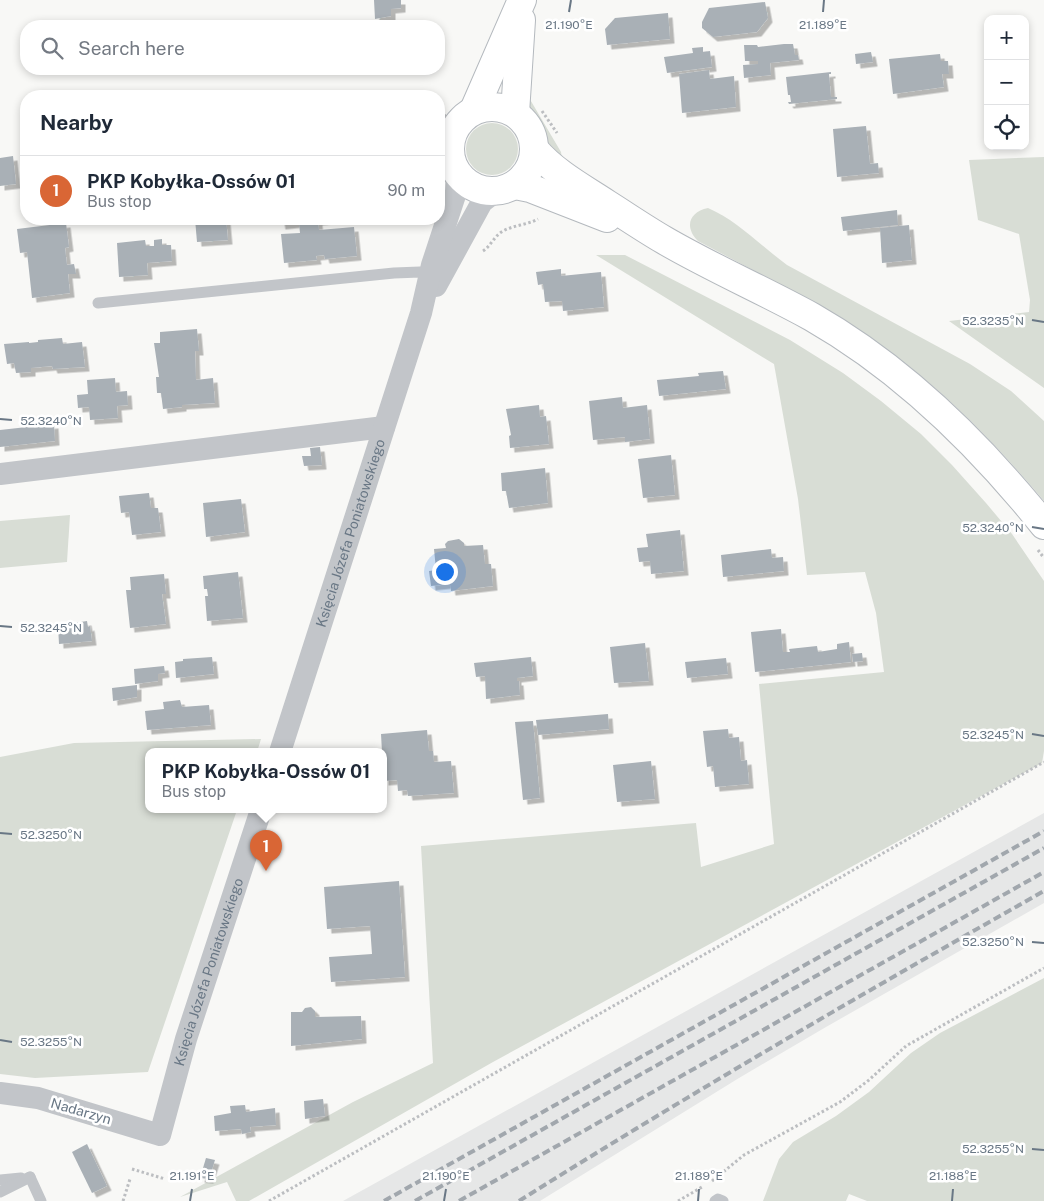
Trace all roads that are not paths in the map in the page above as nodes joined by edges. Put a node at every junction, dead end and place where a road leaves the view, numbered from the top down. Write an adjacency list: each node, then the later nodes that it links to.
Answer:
1 (522, 0): 2 (street); 3 (street)
2 (527, 109): 3 (street); 4 (street)
3 (474, 110): 5 (street)
4 (535, 150): 6 (street); 7 (street)
5 (457, 174): 6 (street); 8 (street, Księcia Józefa Poniatowskiego)
6 (505, 188): 7 (street); 8 (street, Księcia Józefa Poniatowskiego)
7 (664, 240): 12 (street)
8 (435, 278): 9 (lane); 10 (street, Księcia Józefa Poniatowskiego)
9 (98, 303)
10 (384, 427): 11 (street); 13 (street, Księcia Józefa Poniatowskiego)
11 (0, 474)
12 (1039, 535)
13 (281, 748)
14 (260, 813): 16 (street, Księcia Józefa Poniatowskiego)
15 (0, 1093): 16 (street, Nadarzyn)
16 (160, 1135)
17 (30, 1177): 18 (lane); 19 (lane); 20 (lane)
18 (0, 1180)
19 (0, 1192)
20 (42, 1201)
21 (714, 1201): 22 (lane)
22 (723, 1201)

